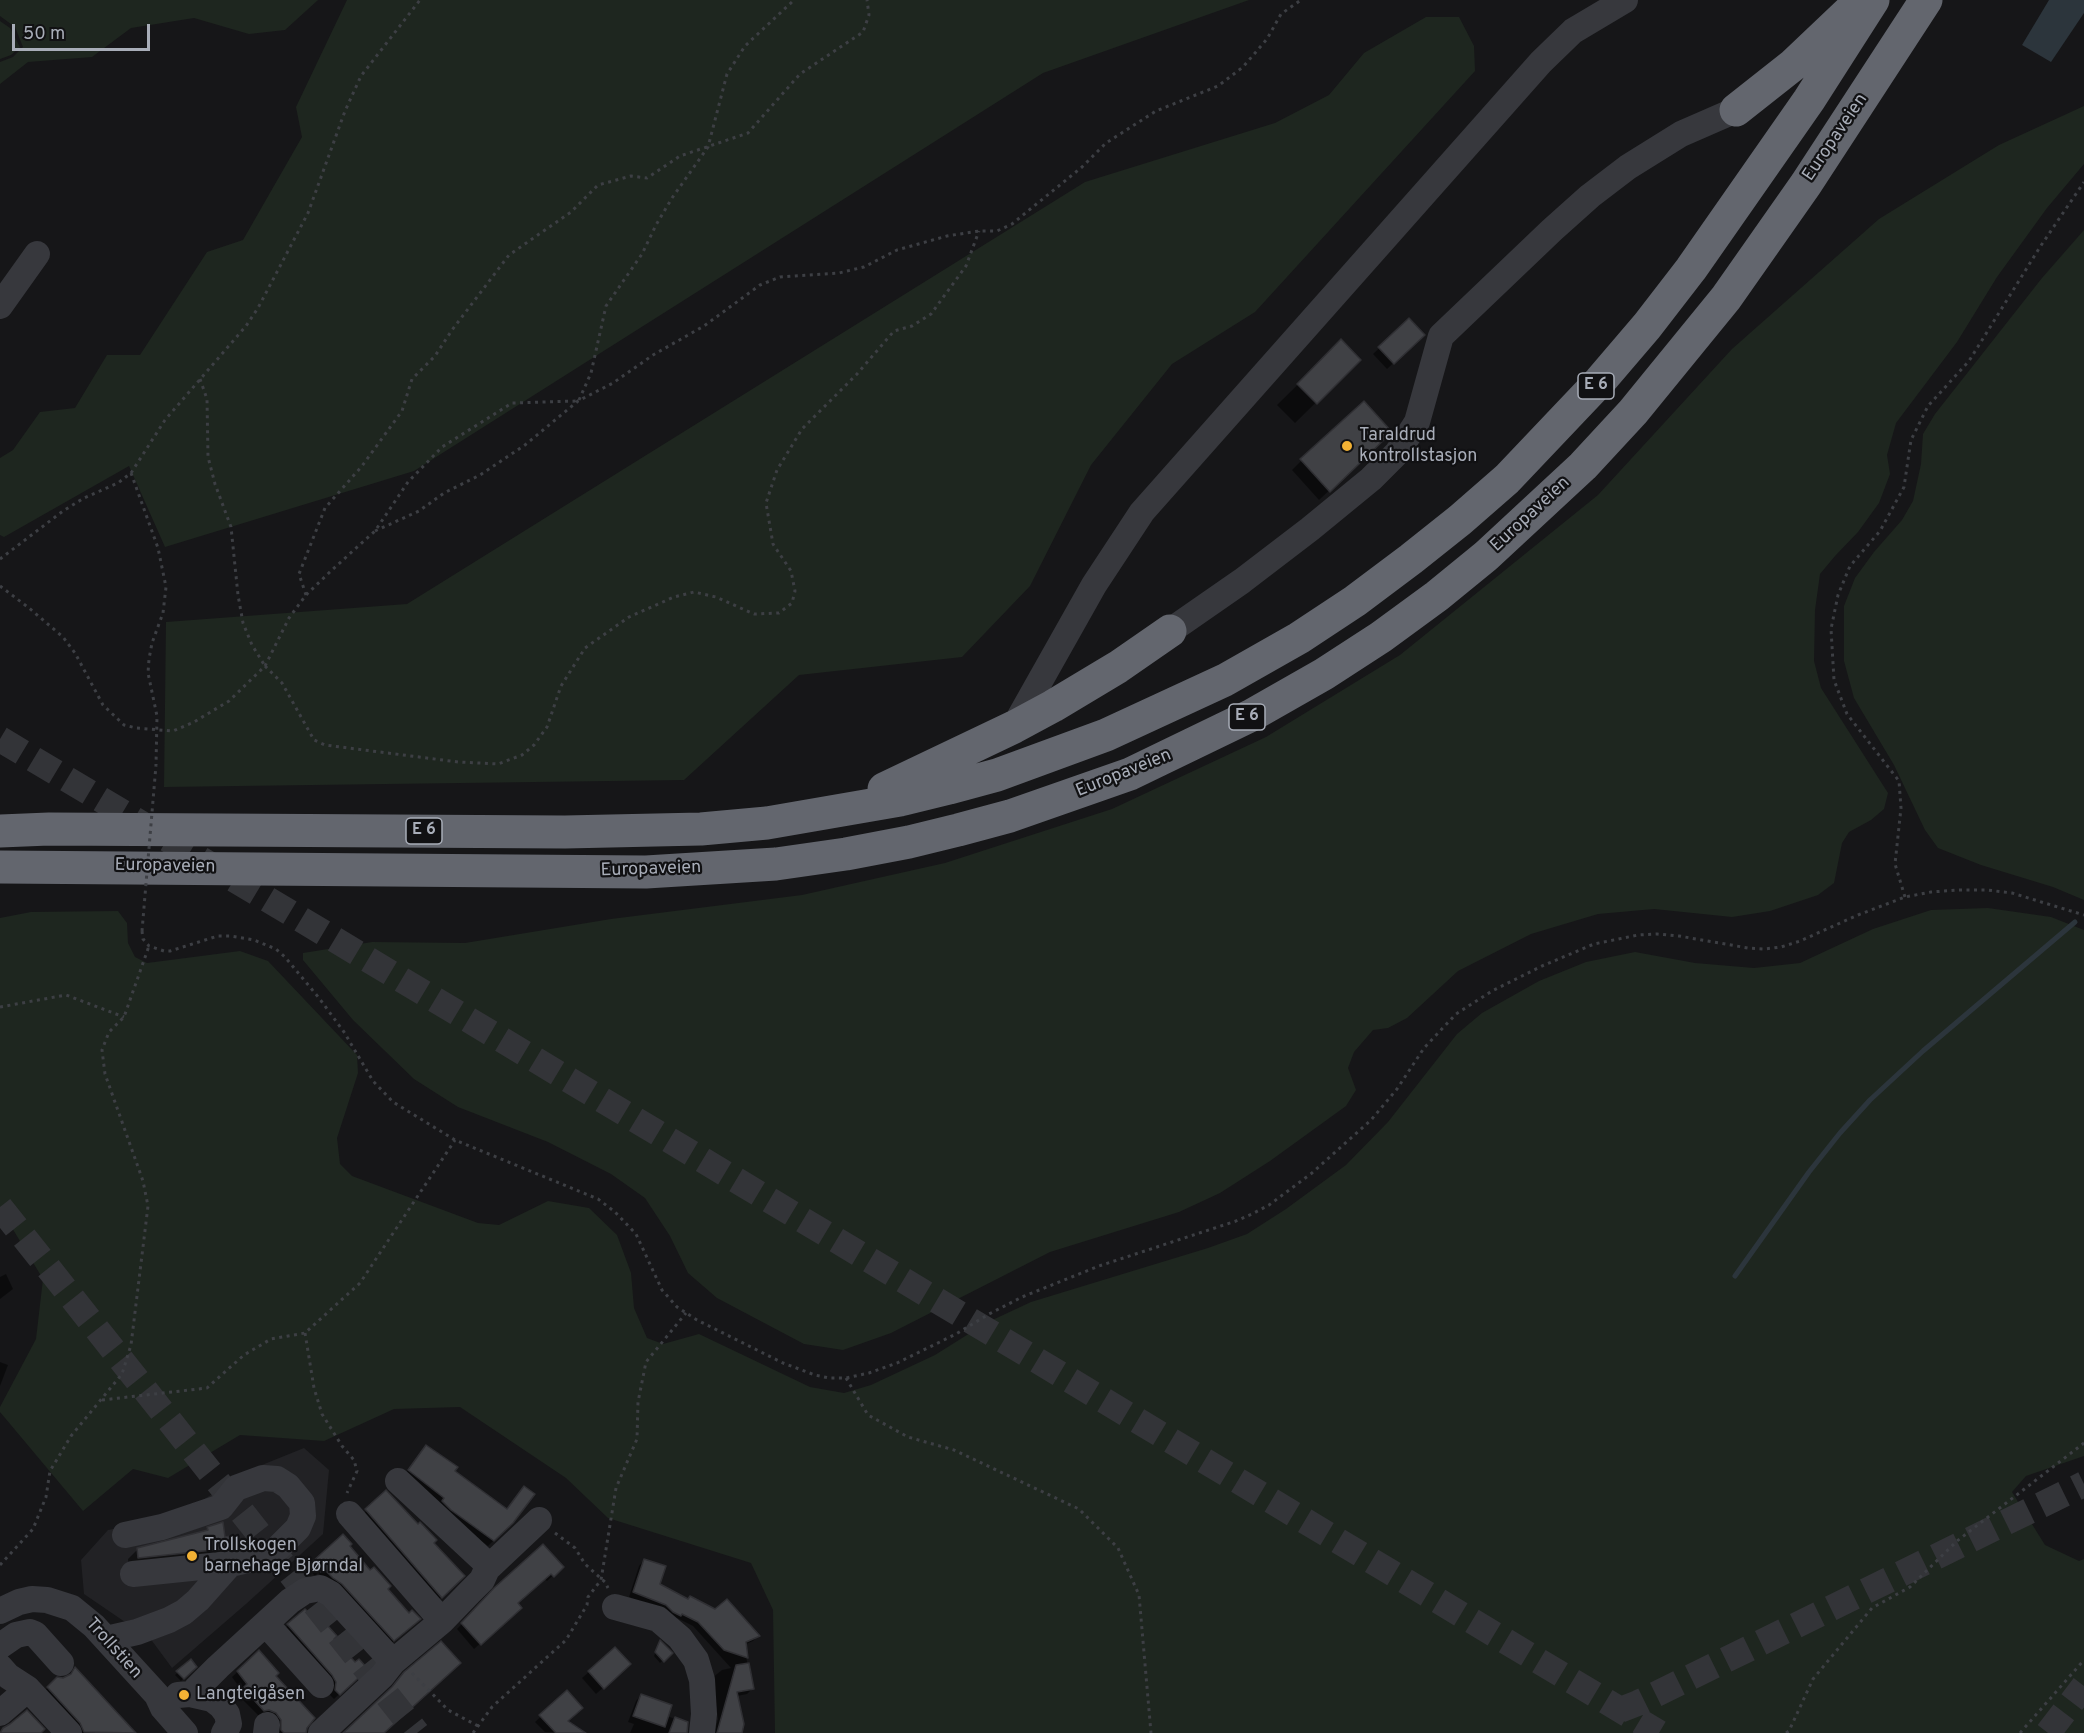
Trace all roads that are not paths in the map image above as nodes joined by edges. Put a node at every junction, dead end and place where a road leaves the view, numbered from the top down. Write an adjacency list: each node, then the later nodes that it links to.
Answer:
1 (1625, 0): 9 (street)
2 (1861, 0): 5 (highway)
3 (1873, 0): 10 (highway, Europaveien / E 6)
4 (1926, 0): 12 (highway, Europaveien / E 6)
5 (1736, 110): 8 (street)
6 (37, 254): 7 (street)
7 (0, 306)
8 (1170, 631): 9 (highway, E 6)
9 (1014, 727): 10 (highway, E 6)
10 (836, 812): 11 (highway, Europaveien / E 6)
11 (0, 831)
12 (0, 867)
13 (398, 1481): 18 (street)
14 (349, 1514): 22 (street)
15 (539, 1521): 18 (street)
16 (125, 1535): 17 (street)
17 (230, 1564): 19 (street); 24 (street)
18 (487, 1569): 22 (street)
19 (133, 1574)
20 (615, 1607): 38 (street)
21 (0, 1611): 24 (street, Trollstien)
22 (442, 1621): 26 (street)
23 (266, 1623): 26 (street); 29 (street); 32 (street)
24 (106, 1639): 31 (street, Trollstien)
25 (0, 1646): 27 (street)
26 (396, 1660): 37 (street)
27 (61, 1663)
28 (0, 1667): 30 (street)
29 (321, 1685)
30 (28, 1689): 33 (street); 34 (street)
31 (157, 1695): 32 (street); 35 (street, Trollstien)
32 (195, 1695): 36 (street)
33 (0, 1713)
34 (62, 1730)
35 (185, 1733)
36 (224, 1733)
37 (321, 1733)
38 (702, 1733)

